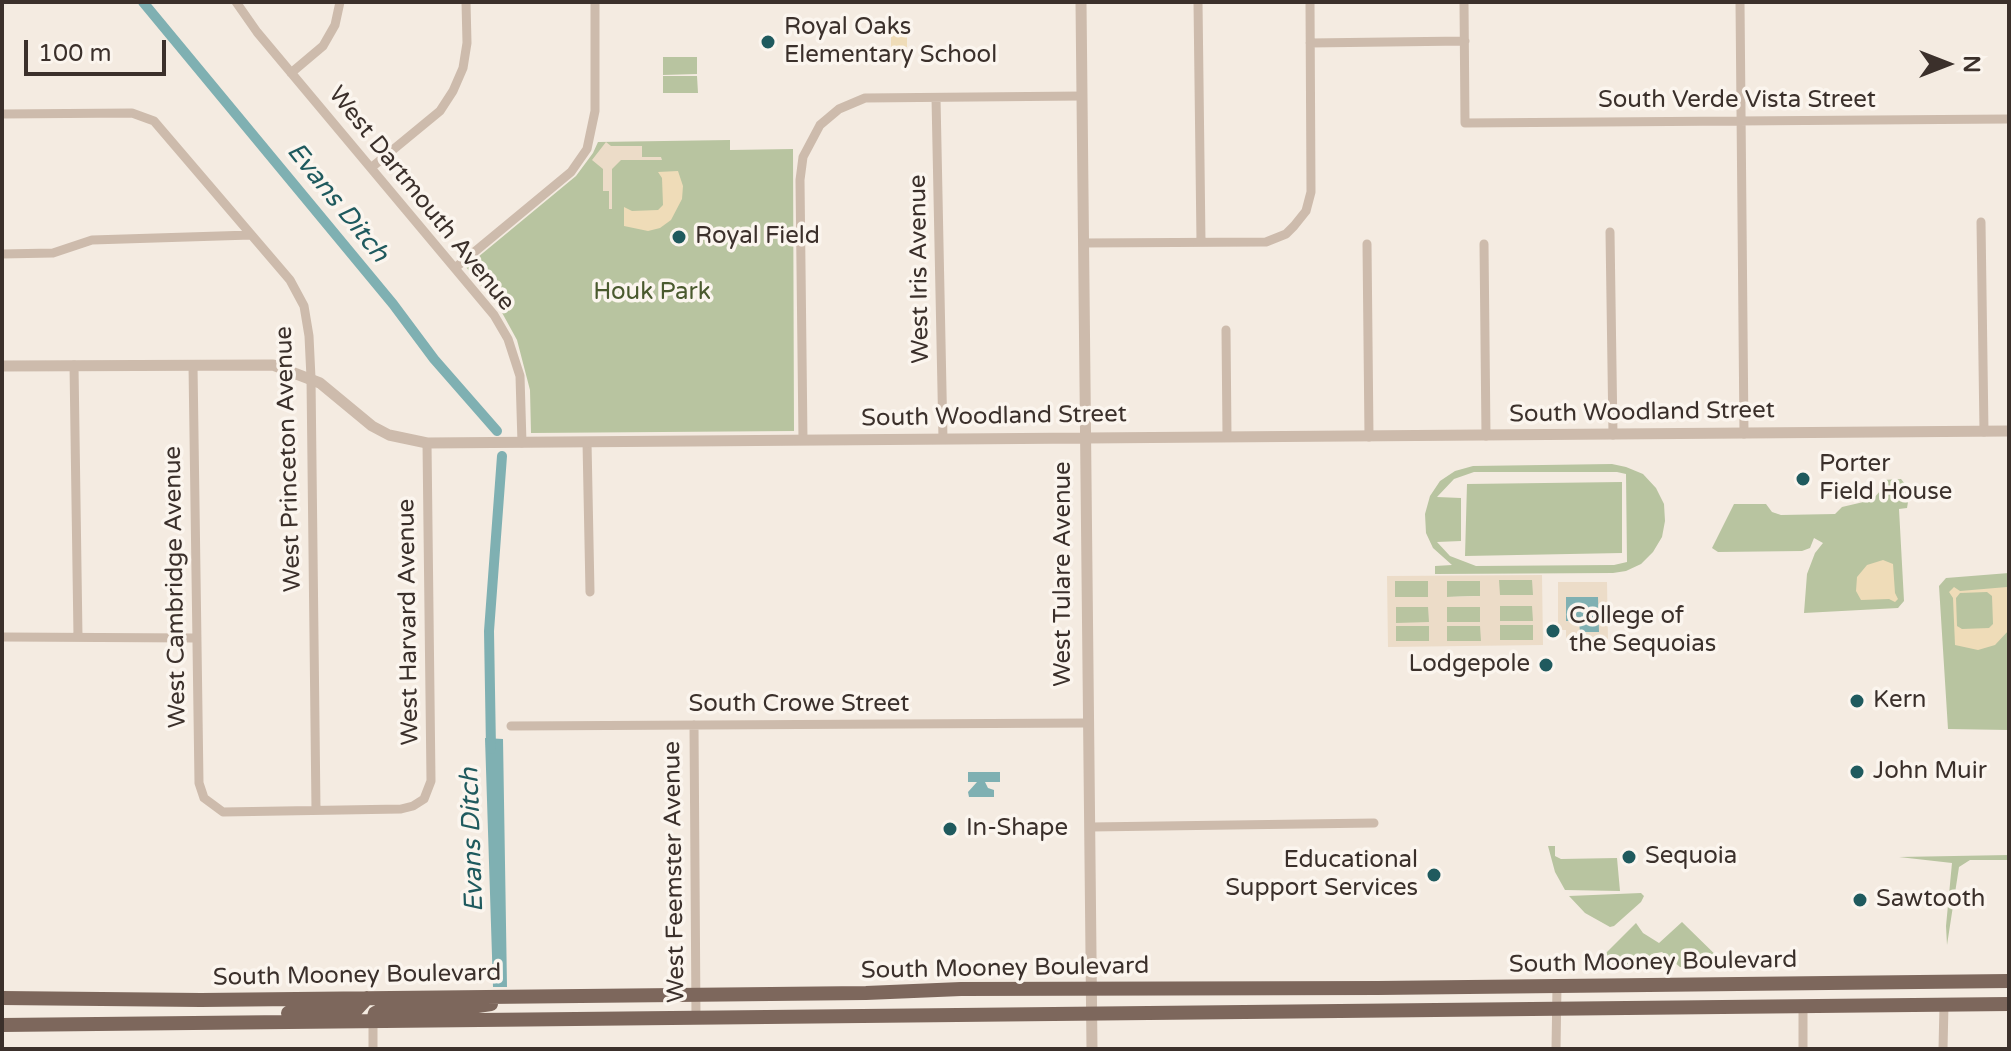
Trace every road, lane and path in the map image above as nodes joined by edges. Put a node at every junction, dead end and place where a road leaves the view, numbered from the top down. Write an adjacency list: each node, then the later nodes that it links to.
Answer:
1 (236, 2): 12 (street, West Dartmouth Avenue)
2 (340, 2): 12 (street)
3 (466, 2): 18 (street)
4 (595, 2): 27 (street)
5 (1081, 2): 13 (street, West Tulare Avenue)
6 (1198, 2): 22 (street)
7 (1310, 2): 11 (street)
8 (1464, 2): 10 (street)
9 (1740, 2): 17 (street)
10 (1465, 41): 11 (street); 17 (street, South Verde Vista Street)
11 (1310, 43): 22 (street)
12 (291, 73): 18 (street, West Dartmouth Avenue)
13 (1082, 96): 14 (street); 23 (street, West Tulare Avenue)
14 (936, 98): 41 (street, West Iris Avenue); 42 (street)
15 (2, 114): 21 (street, West Princeton Avenue)
16 (2009, 119): 17 (street, South Verde Vista Street)
17 (1742, 121): 35 (street)
18 (372, 167): 27 (street, West Dartmouth Avenue)
19 (1981, 222): 34 (street)
20 (1610, 232): 36 (street)
21 (251, 235): 26 (street); 32 (street, West Princeton Avenue)
22 (1201, 242): 23 (street)
23 (1084, 243): 40 (street, West Tulare Avenue)
24 (1367, 244): 39 (street)
25 (1484, 244): 38 (street)
26 (2, 254)
27 (455, 268): 45 (street, West Dartmouth Avenue)
28 (1226, 330): 37 (street)
29 (74, 365): 30 (street, South Woodland Street); 31 (street, South Woodland Street); 48 (street)
30 (193, 365): 32 (street, South Woodland Street); 49 (street, West Cambridge Avenue)
31 (2, 366)
32 (311, 378): 44 (street, South Woodland Street); 53 (street, West Princeton Avenue)
33 (2009, 431): 34 (street, South Woodland Street)
34 (1984, 432): 35 (street, South Woodland Street)
35 (1744, 434): 36 (street, South Woodland Street)
36 (1613, 435): 38 (street, South Woodland Street)
37 (1227, 436): 39 (street, South Woodland Street); 40 (street, South Woodland Street)
38 (1486, 436): 39 (street, South Woodland Street)
39 (1369, 437)
40 (1086, 438): 41 (street, South Woodland Street); 50 (street, West Tulare Avenue)
41 (943, 439): 42 (street, South Woodland Street)
42 (803, 440): 43 (street, South Woodland Street)
43 (587, 442): 45 (street, South Woodland Street); 46 (street)
44 (427, 443): 45 (street, South Woodland Street); 53 (street, West Harvard Avenue)
45 (522, 443)
46 (590, 592)
47 (2, 637): 48 (street)
48 (78, 637): 49 (street)
49 (197, 638): 53 (street, West Cambridge Avenue)
50 (1087, 723): 51 (street, South Crowe Street); 55 (street, West Tulare Avenue)
51 (694, 725): 52 (street, South Crowe Street); 59 (street, West Feemster Avenue)
52 (511, 726)
53 (316, 810)
54 (1374, 823): 55 (street)
55 (1091, 827): 58 (street, West Tulare Avenue)
56 (2009, 981): 57 (main road, South Mooney Boulevard)
57 (1557, 986): 58 (main road, South Mooney Boulevard); 66 (street)
58 (1092, 989): 59 (main road, South Mooney Boulevard); 67 (street, West Tulare Avenue)
59 (696, 994): 60 (main road, South Mooney Boulevard); 68 (street, West Feemster Avenue)
60 (551, 996): 62 (main road, South Mooney Boulevard); 69 (main road)
61 (2, 998): 62 (main road, South Mooney Boulevard)
62 (367, 998): 70 (main road)
63 (2009, 1004): 64 (main road, South Mooney Boulevard)
64 (1944, 1005): 65 (main road, South Mooney Boulevard); 76 (street)
65 (1803, 1008): 66 (main road, South Mooney Boulevard); 75 (street)
66 (1557, 1010): 67 (main road, South Mooney Boulevard); 74 (street)
67 (1093, 1015): 68 (main road, South Mooney Boulevard); 73 (street, West Tulare Avenue)
68 (696, 1018): 69 (main road, South Mooney Boulevard)
69 (373, 1021): 70 (main road, South Mooney Boulevard); 72 (street)
70 (208, 1023): 71 (main road, South Mooney Boulevard)
71 (2, 1025)
72 (373, 1049)
73 (1092, 1049)
74 (1556, 1049)
75 (1803, 1049)
76 (1943, 1049)

